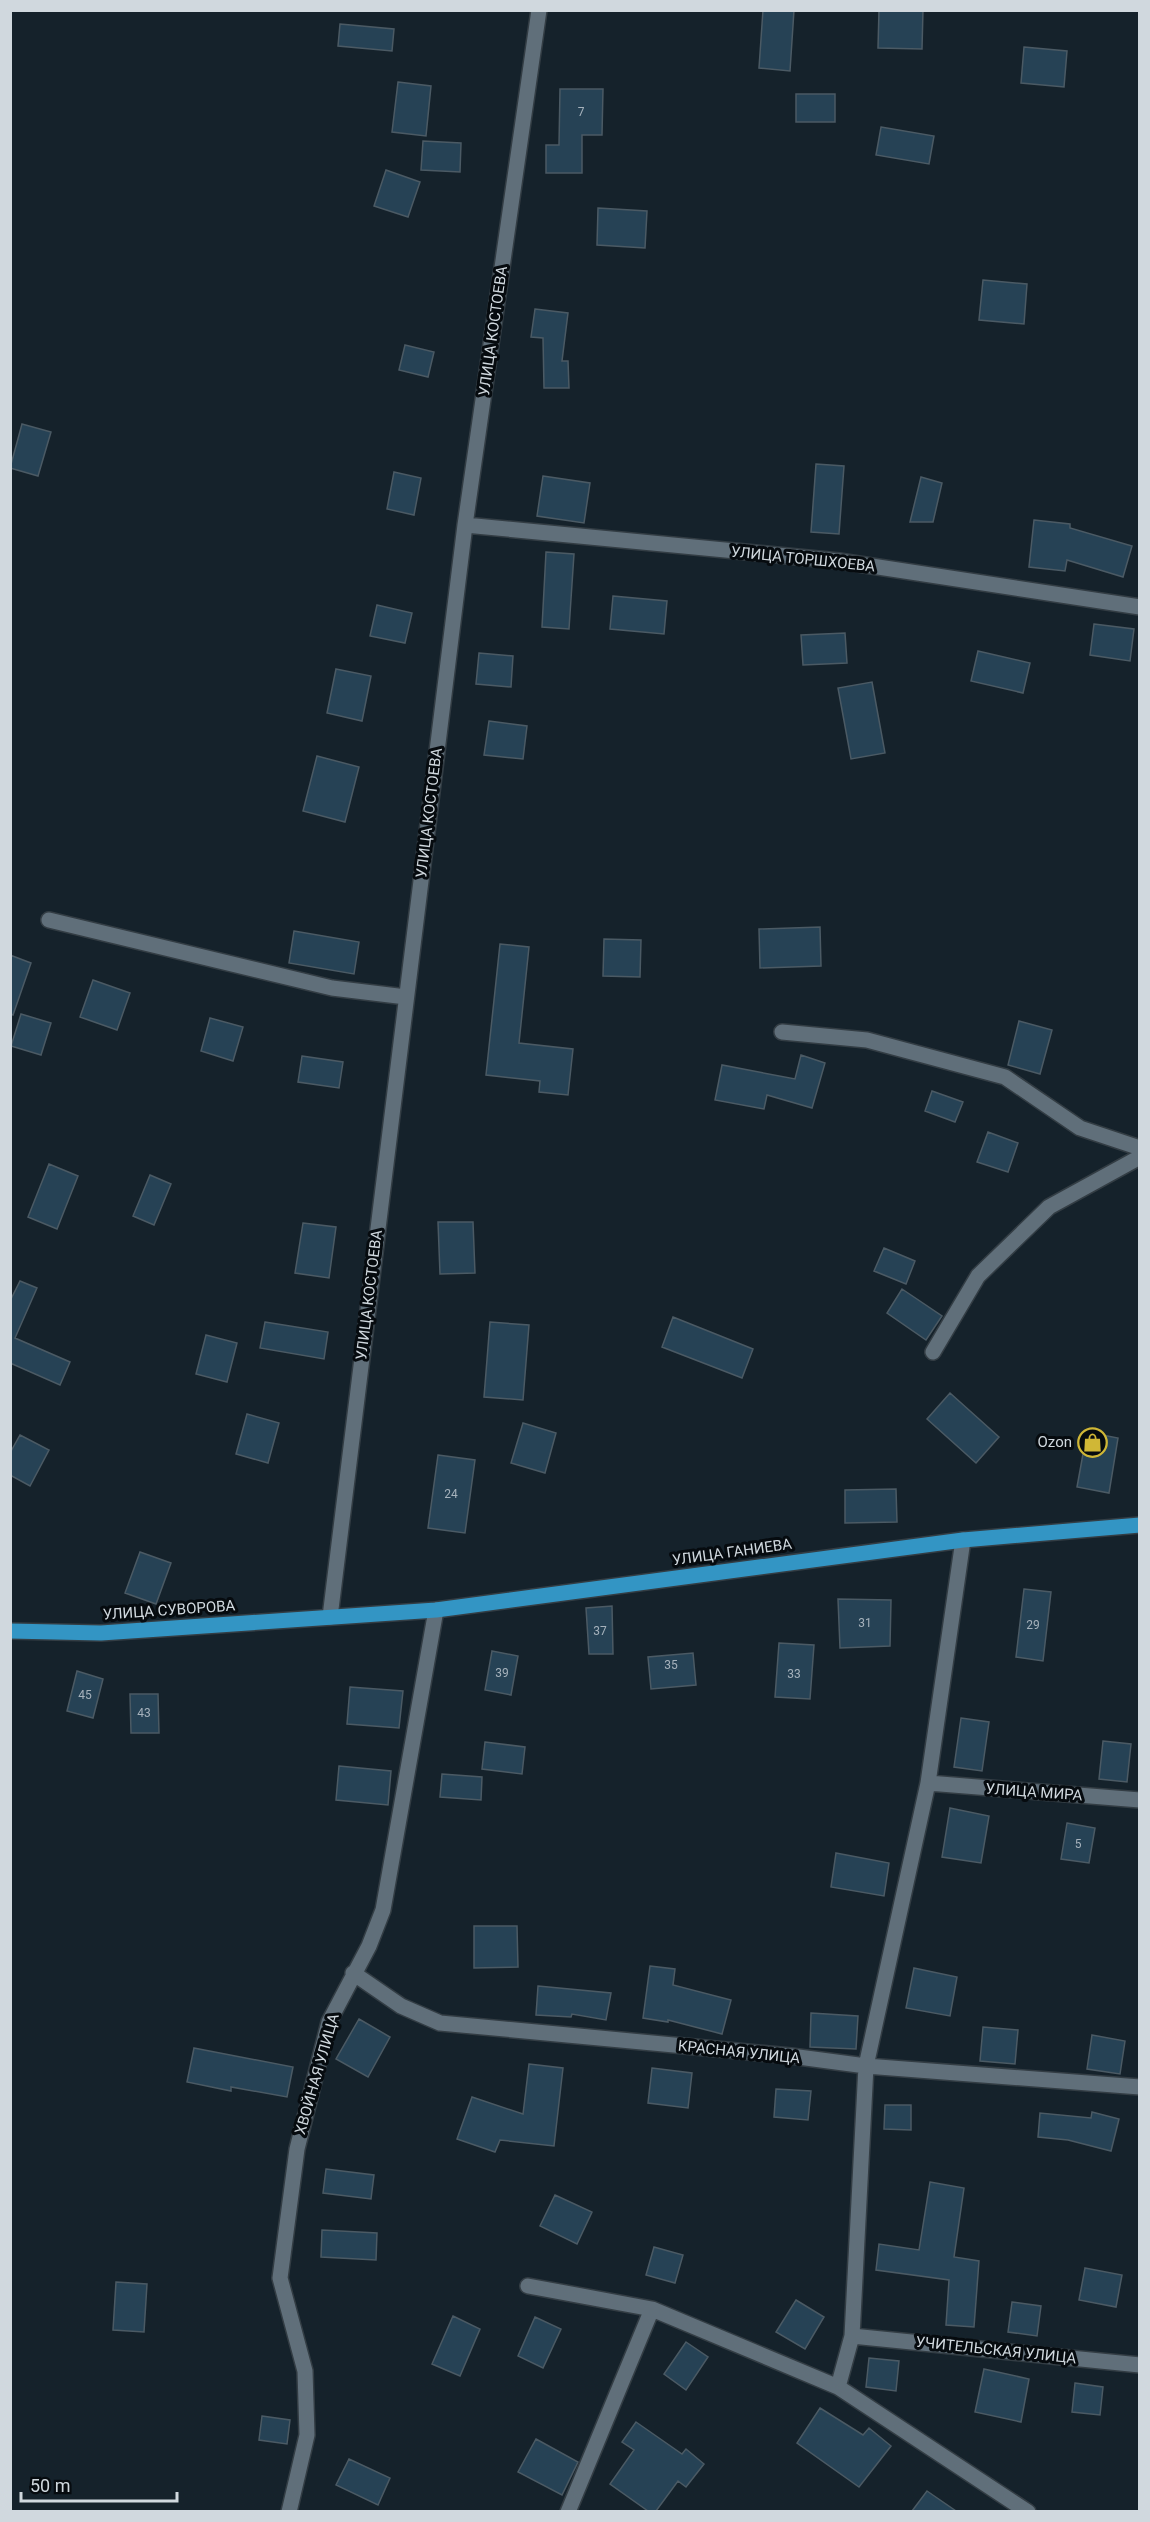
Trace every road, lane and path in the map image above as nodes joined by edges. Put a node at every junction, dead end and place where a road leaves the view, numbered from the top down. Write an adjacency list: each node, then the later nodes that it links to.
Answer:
1 (538, 10): 2 (street, УЛИЦА КОСТОЕВА)
2 (465, 525): 3 (street, УЛИЦА ТОРШХОЕВА); 5 (street, УЛИЦА КОСТОЕВА)
3 (1140, 607)
4 (49, 920): 5 (street)
5 (406, 997): 13 (street, УЛИЦА КОСТОЕВА)
6 (782, 1032): 7 (street)
7 (1140, 1148)
8 (1140, 1157): 9 (street)
9 (933, 1352)
10 (1140, 1526): 11 (main road, УЛИЦА ГАНИЕВА)
11 (963, 1540): 12 (main road, УЛИЦА ГАНИЕВА); 15 (street)
12 (436, 1610): 13 (main road, УЛИЦА ГАНИЕВА); 17 (street, ХВОЙНАЯ УЛИЦА)
13 (330, 1617): 14 (main road, УЛИЦА СУВОРОВА)
14 (10, 1631)
15 (928, 1784): 16 (street, УЛИЦА МИРА); 18 (street)
16 (1140, 1800)
17 (353, 1973): 18 (street, КРАСНАЯ УЛИЦА); 25 (street, ХВОЙНАЯ УЛИЦА)
18 (866, 2066): 19 (street, КРАСНАЯ УЛИЦА); 22 (street)
19 (1140, 2087)
20 (528, 2286): 21 (street)
21 (652, 2309): 24 (street); 26 (street)
22 (852, 2336): 23 (street, УЧИТЕЛЬСКАЯ УЛИЦА); 24 (street)
23 (1140, 2365)
24 (838, 2387): 27 (street)
25 (289, 2511)
26 (568, 2511)
27 (1028, 2511)

